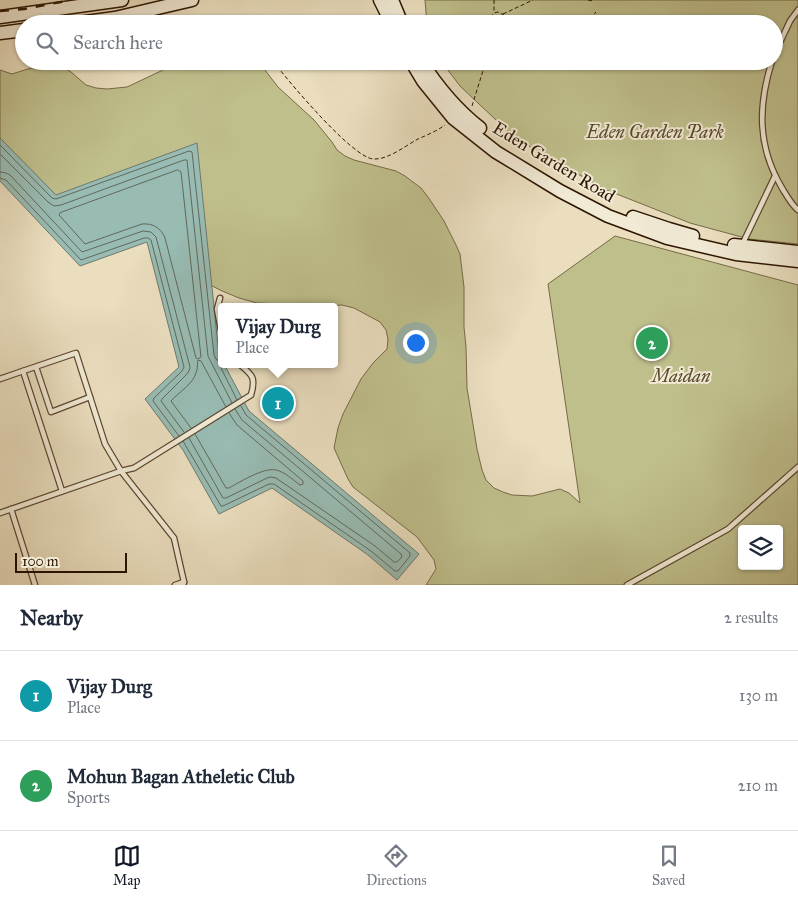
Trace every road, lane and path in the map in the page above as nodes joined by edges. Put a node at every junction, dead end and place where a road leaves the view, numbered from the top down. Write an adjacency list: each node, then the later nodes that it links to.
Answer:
1 (192, 0): 14 (main road)
2 (380, 0): 15 (main road)
3 (392, 0): 16 (main road)
4 (494, 0): 11 (path)
5 (533, 0): 12 (path)
6 (588, 0): 8 (path)
7 (118, 1): 13 (main road); 18 (main road)
8 (593, 1)
9 (798, 10): 21 (lane)
10 (596, 12): 17 (path)
11 (494, 13): 12 (path)
12 (503, 14)
13 (116, 15)
14 (128, 15)
15 (388, 15)
16 (398, 15)
17 (594, 15)
18 (0, 17)
19 (15, 31): 20 (main road)
20 (0, 33)
21 (783, 36)
22 (281, 70): 28 (path)
23 (416, 70): 33 (main road, Eden Garden Road)
24 (426, 70): 27 (main road, Eden Garden Road)
25 (483, 70): 27 (path)
26 (769, 70): 29 (lane)
27 (468, 118): 31 (main road, Eden Garden Road)
28 (428, 134)
29 (775, 176): 30 (lane); 31 (lane)
30 (798, 210)
31 (741, 246): 32 (main road, Eden Garden Road)
32 (798, 252)
33 (798, 261)
34 (220, 298): 35 (lane)
35 (219, 303)
36 (36, 367): 38 (lane); 40 (lane); 40 (lane)
37 (244, 368): 42 (lane)
38 (23, 371): 39 (lane); 43 (lane)
39 (0, 379)
40 (90, 397): 42 (lane)
41 (798, 468): 49 (lane)
42 (121, 471): 43 (lane); 46 (lane)
43 (62, 491): 44 (lane)
44 (11, 509): 45 (lane); 47 (lane)
45 (0, 513)
46 (184, 584): 48 (lane)
47 (35, 585)
48 (175, 585)
49 (627, 585)

